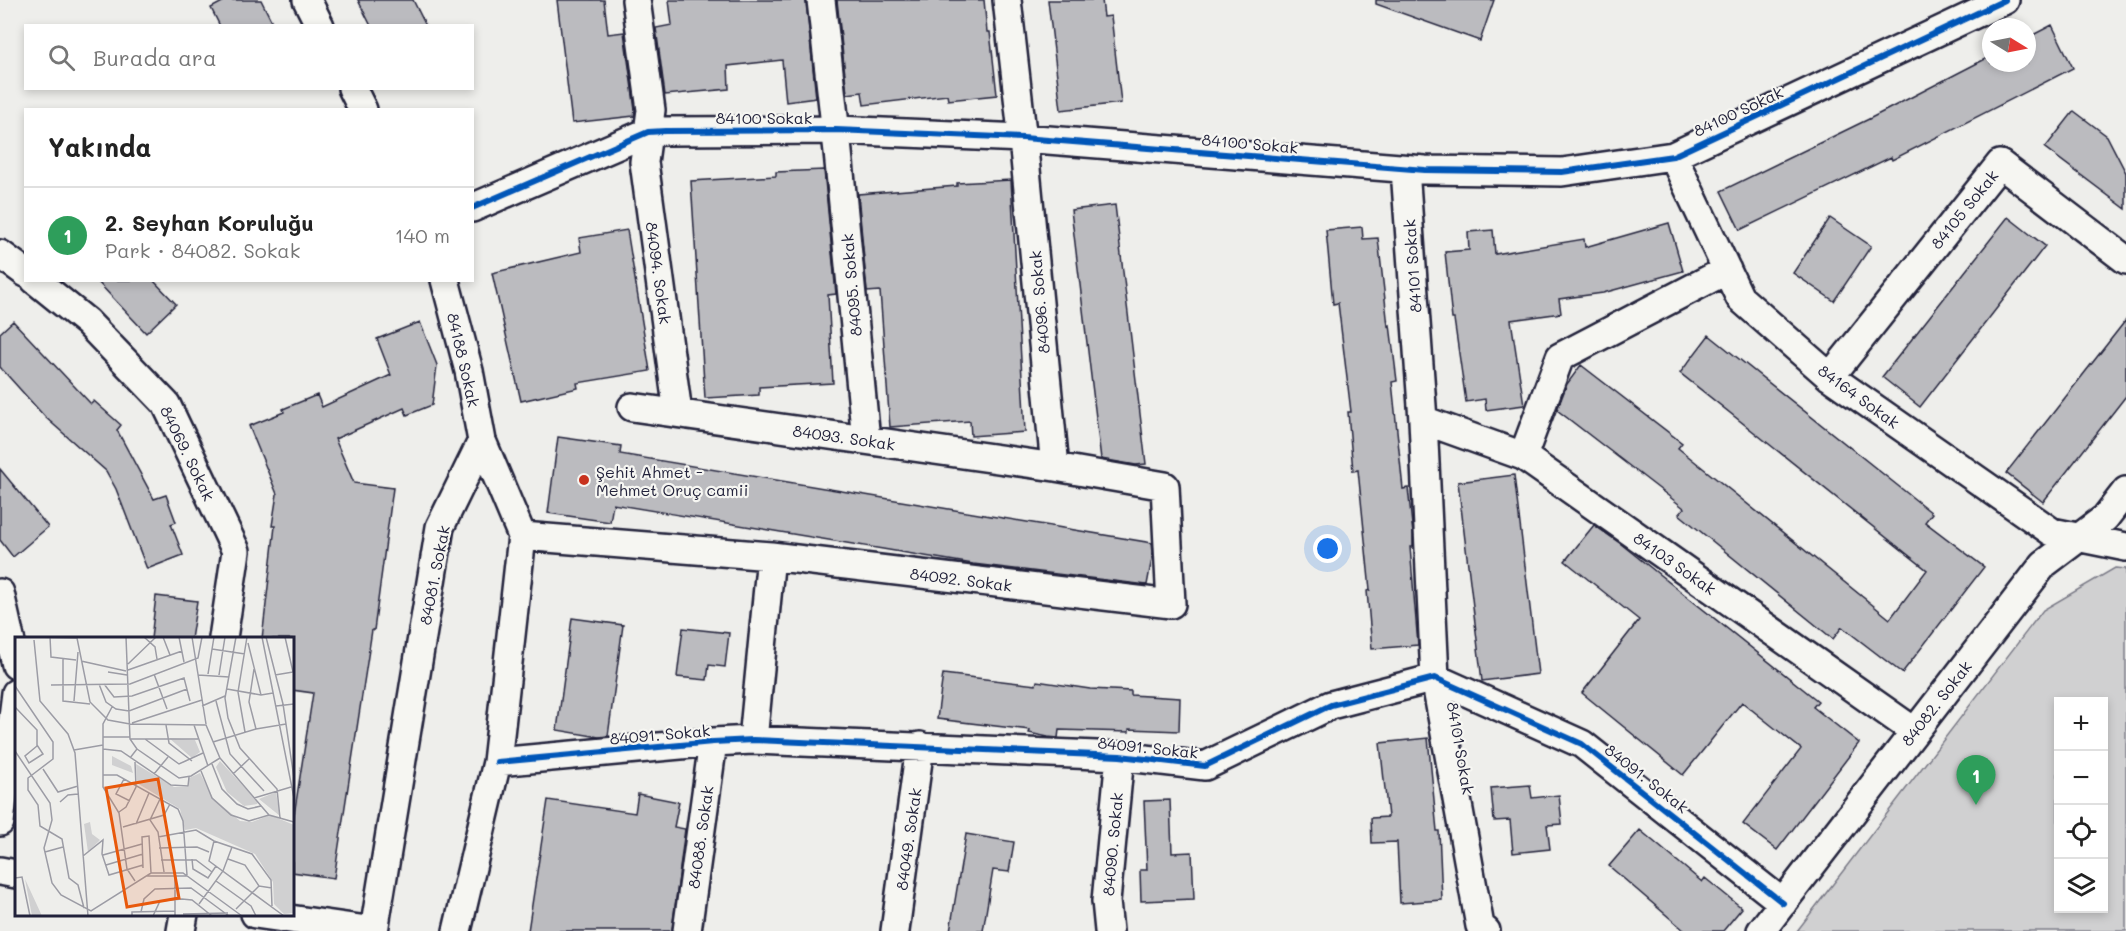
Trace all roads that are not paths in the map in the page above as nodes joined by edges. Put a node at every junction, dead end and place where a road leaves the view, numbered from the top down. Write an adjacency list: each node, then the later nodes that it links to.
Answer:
1 (308, 0): 6 (street)
2 (636, 0): 10 (street, 84094. Sokak)
3 (821, 0): 9 (street, 84095. Sokak)
4 (1007, 0): 11 (street, 84096. Sokak)
5 (2005, 0): 12 (street, 84100 Sokak)
6 (319, 24)
7 (353, 90): 8 (street)
8 (362, 108)
9 (836, 130): 10 (street, 84100 Sokak); 11 (street, 84100 Sokak); 25 (street, 84095. Sokak)
10 (648, 132): 14 (street, 84100 Sokak); 23 (street, 84094. Sokak)
11 (1023, 138): 13 (street, 84100 Sokak); 28 (street, 84096. Sokak)
12 (1673, 156): 13 (street, 84100 Sokak); 17 (street, 84164 Sokak)
13 (1404, 169): 24 (street, 84101 Sokak)
14 (474, 207)
15 (0, 254): 18 (street)
16 (2126, 260): 21 (street, 84105 Sokak)
17 (1727, 270): 21 (street, 84164 Sokak); 27 (street)
18 (24, 272)
19 (37, 282): 35 (street, 84069. Sokak)
20 (446, 282): 26 (street, 84188 Sokak)
21 (1830, 377): 31 (street, 84164 Sokak)
22 (632, 407): 23 (street, 84093. Sokak)
23 (678, 413): 25 (street, 84093. Sokak)
24 (1423, 420): 27 (street, 84103 Sokak); 37 (street, 84101 Sokak)
25 (866, 440): 28 (street, 84093. Sokak)
26 (482, 441): 30 (street); 52 (street, 84081. Sokak)
27 (1523, 456): 39 (street, 84103 Sokak)
28 (1055, 467): 33 (street, 84092. Sokak)
29 (2126, 491): 31 (street, 84082. Sokak)
30 (522, 536): 33 (street, 84092. Sokak); 44 (street)
31 (2080, 538): 32 (street, 84164 Sokak); 39 (street, 84082. Sokak)
32 (2126, 547)
33 (771, 556): 40 (street)
34 (0, 592): 36 (street)
35 (223, 637)
36 (15, 660)
37 (1435, 678): 43 (street, 84091. Sokak); 48 (street, 84091. Sokak); 57 (street, 84101 Sokak)
38 (15, 701): 45 (street)
39 (1914, 731): 48 (street, 84082. Sokak)
40 (753, 740): 41 (street, 84091. Sokak); 42 (street, 84091. Sokak)
41 (713, 742): 44 (street, 84091. Sokak); 54 (street, 84088. Sokak)
42 (920, 746): 43 (street, 84091. Sokak); 55 (street, 84049. Sokak)
43 (1120, 756): 56 (street, 84090. Sokak)
44 (497, 762): 53 (street)
45 (0, 822)
46 (0, 871): 47 (street)
47 (15, 874)
48 (1783, 903): 58 (street, 84082. Sokak)
49 (184, 916): 51 (street)
50 (262, 916): 52 (street)
51 (181, 931)
52 (374, 931)
53 (457, 931)
54 (687, 931)
55 (895, 931)
56 (1109, 931)
57 (1486, 931)
58 (1761, 931)

